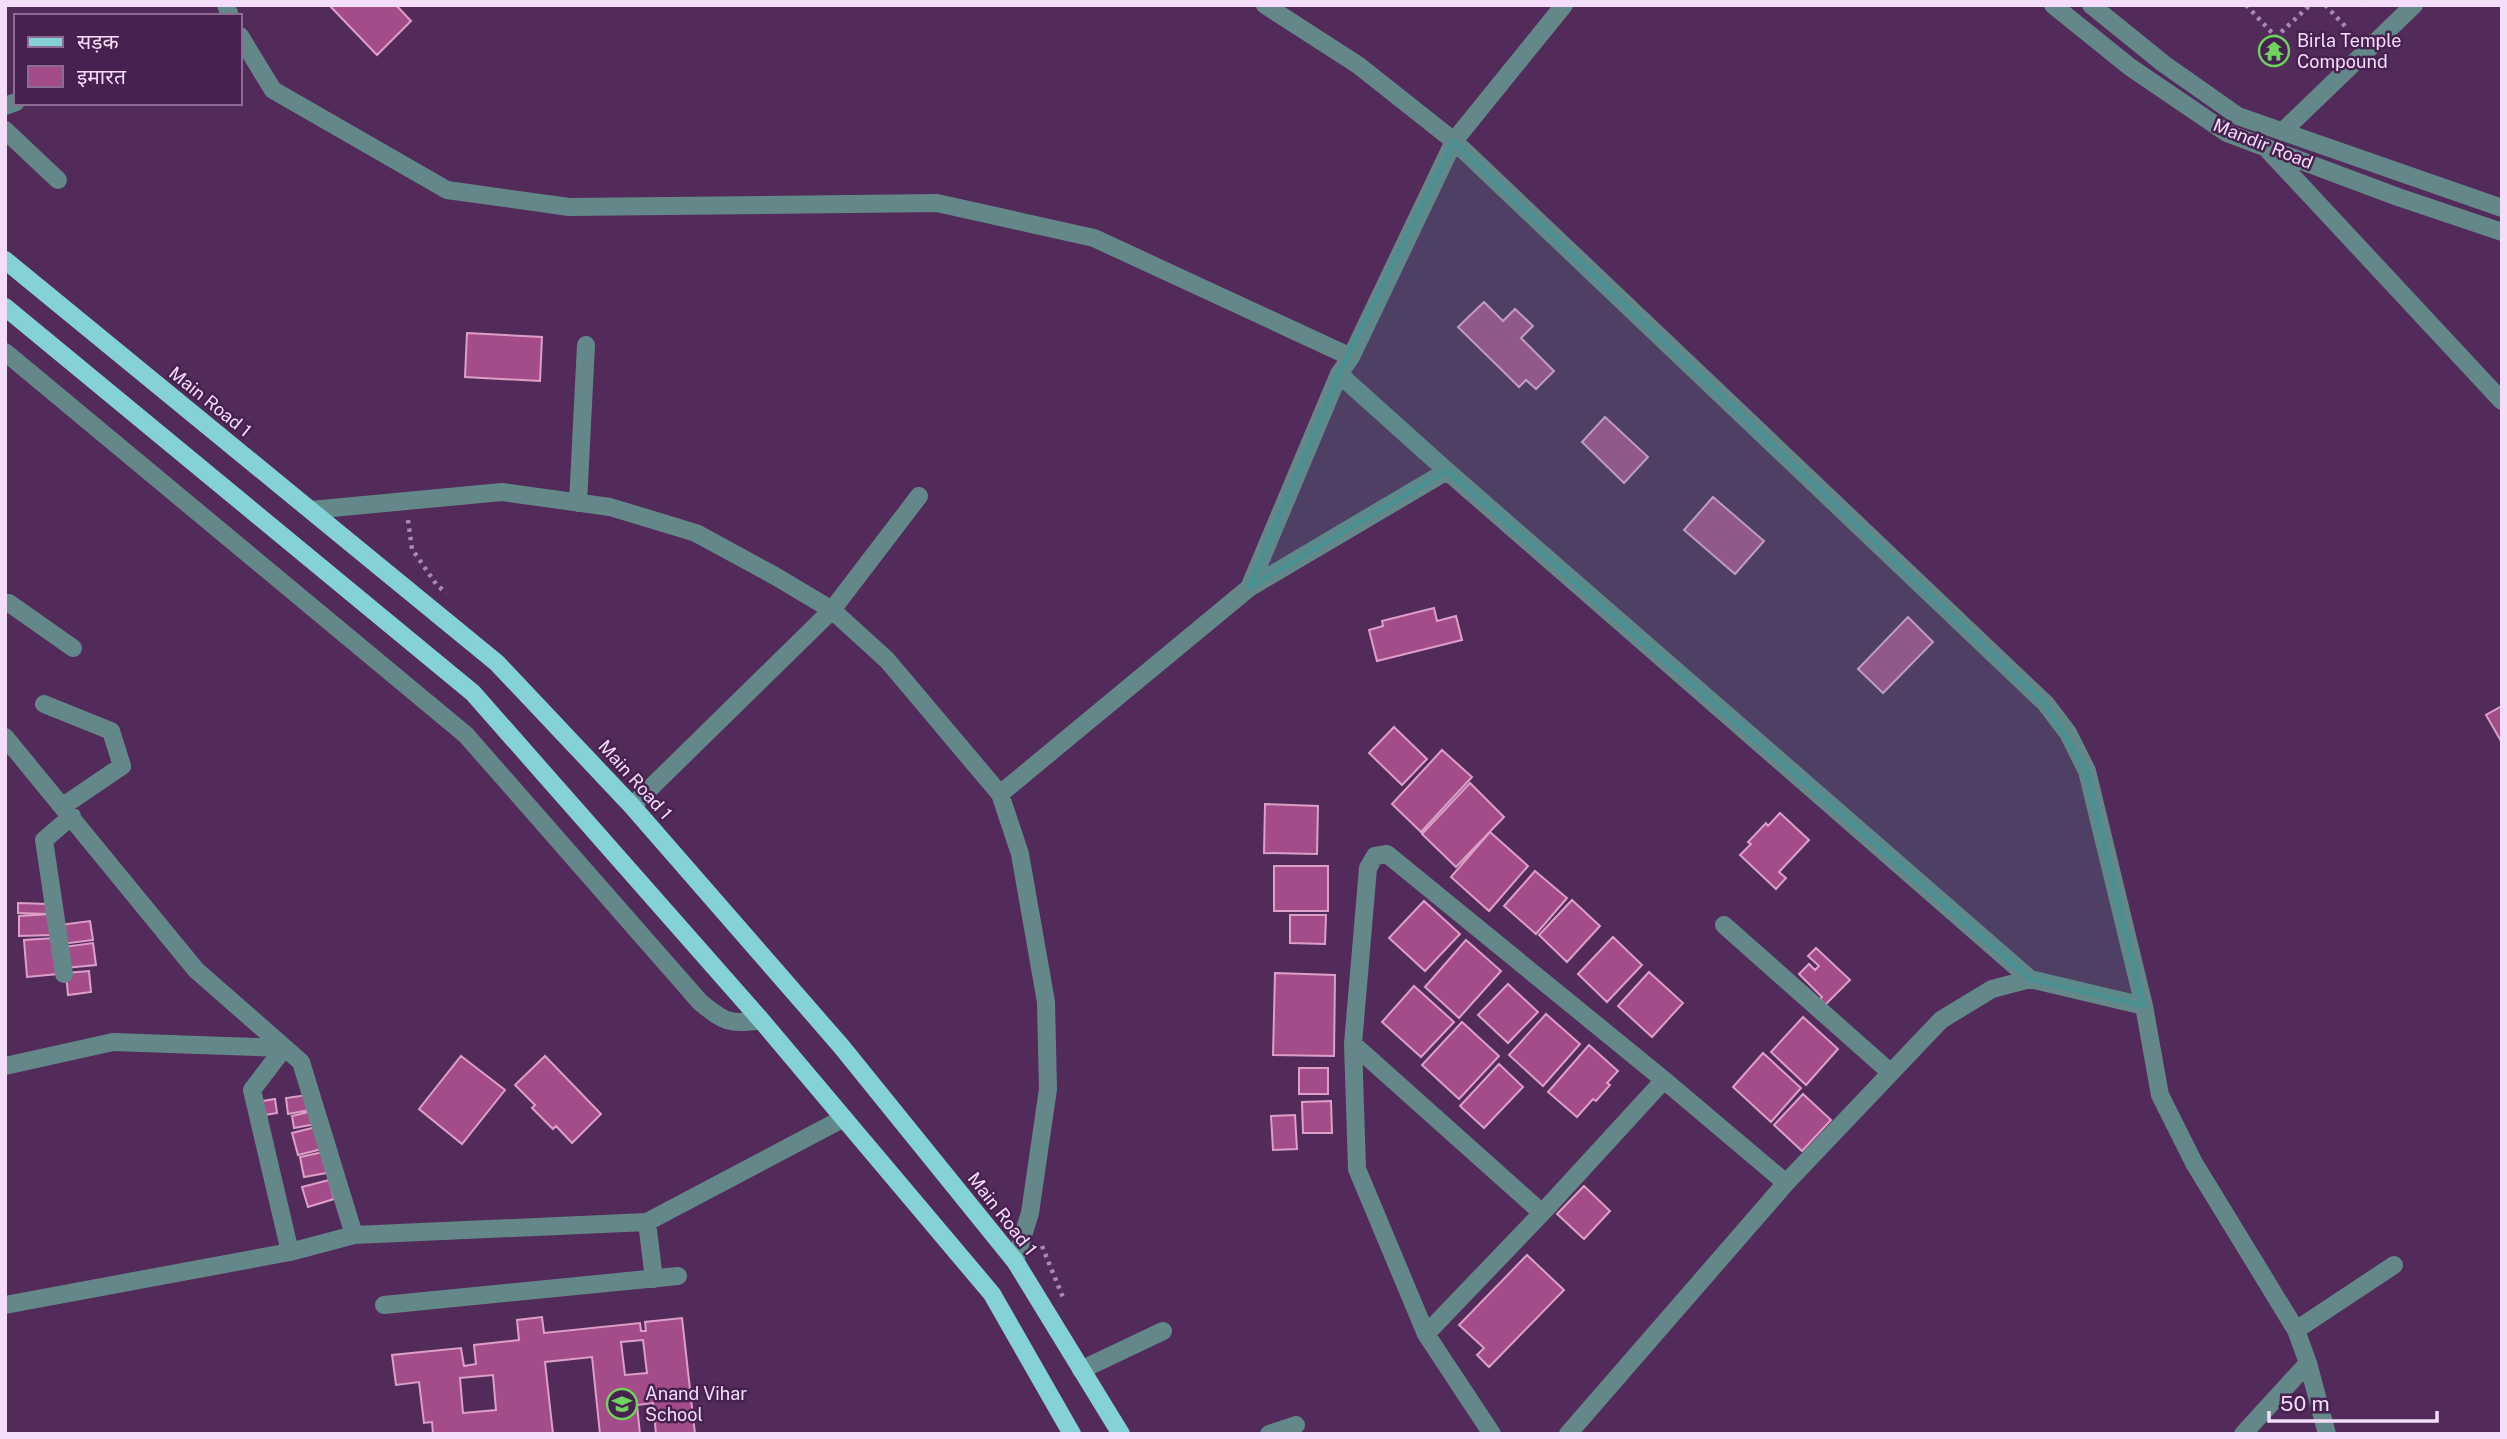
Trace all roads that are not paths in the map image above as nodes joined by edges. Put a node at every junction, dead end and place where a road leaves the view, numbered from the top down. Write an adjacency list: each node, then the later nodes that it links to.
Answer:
1 (1265, 5): 10 (street)
2 (1564, 5): 10 (street)
3 (2053, 5): 11 (street, Mandir Road)
4 (2091, 5): 7 (street, Mandir Road)
5 (2414, 5): 9 (street)
6 (242, 39): 19 (street)
7 (2238, 116): 9 (street, Mandir Road); 11 (street)
8 (5, 130): 12 (street)
9 (2282, 132): 13 (street, Mandir Road)
10 (1454, 141): 19 (street); 38 (street)
11 (2266, 148): 14 (street, Mandir Road); 21 (street)
12 (58, 180)
13 (2502, 208)
14 (2502, 232)
15 (5, 260): 25 (main road, Main Road 1)
16 (5, 307): 39 (main road)
17 (586, 345): 24 (street)
18 (5, 352): 39 (street)
19 (1350, 357): 20 (street)
20 (1339, 374): 22 (street); 26 (street)
21 (2502, 401)
22 (1447, 471): 26 (street); 37 (street)
23 (919, 496): 28 (street)
24 (578, 503): 25 (street); 28 (street)
25 (311, 510): 33 (main road, Main Road 1)
26 (1249, 589): 32 (street)
27 (5, 603): 29 (street)
28 (832, 610): 32 (street); 33 (street)
29 (74, 648)
30 (44, 704): 34 (street)
31 (5, 737): 34 (street)
32 (1000, 794): 51 (street)
33 (632, 806): 51 (main road, Main Road 1)
34 (68, 811): 36 (street); 41 (street)
35 (1724, 925): 43 (street)
36 (64, 974)
37 (2030, 979): 38 (street); 43 (street)
38 (2144, 1006): 57 (street)
39 (761, 1020): 45 (main road)
40 (1353, 1044): 44 (street); 47 (street); 59 (street)
41 (284, 1048): 42 (street); 49 (street); 50 (street)
42 (5, 1066)
43 (1891, 1073): 46 (street)
44 (1664, 1080): 46 (street); 47 (street)
45 (844, 1118): 48 (street); 63 (main road)
46 (1786, 1183): 67 (street)
47 (1542, 1213): 59 (street)
48 (647, 1222): 49 (street); 54 (street)
49 (354, 1235): 50 (street)
50 (290, 1252): 55 (street)
51 (1015, 1261): 61 (main road, Main Road 1)
52 (2395, 1265): 57 (street)
53 (678, 1276): 54 (street)
54 (654, 1279): 56 (street)
55 (5, 1305)
56 (384, 1305)
57 (2296, 1330): 60 (street)
58 (1163, 1331): 61 (street)
59 (1426, 1334): 66 (street)
60 (2308, 1363): 68 (street); 69 (street)
61 (1082, 1370): 64 (main road, Main Road 1)
62 (1296, 1425): 65 (street)
63 (1072, 1434)
64 (1121, 1434)
65 (1269, 1434)
66 (1492, 1434)
67 (1568, 1434)
68 (2243, 1434)
69 (2327, 1434)

